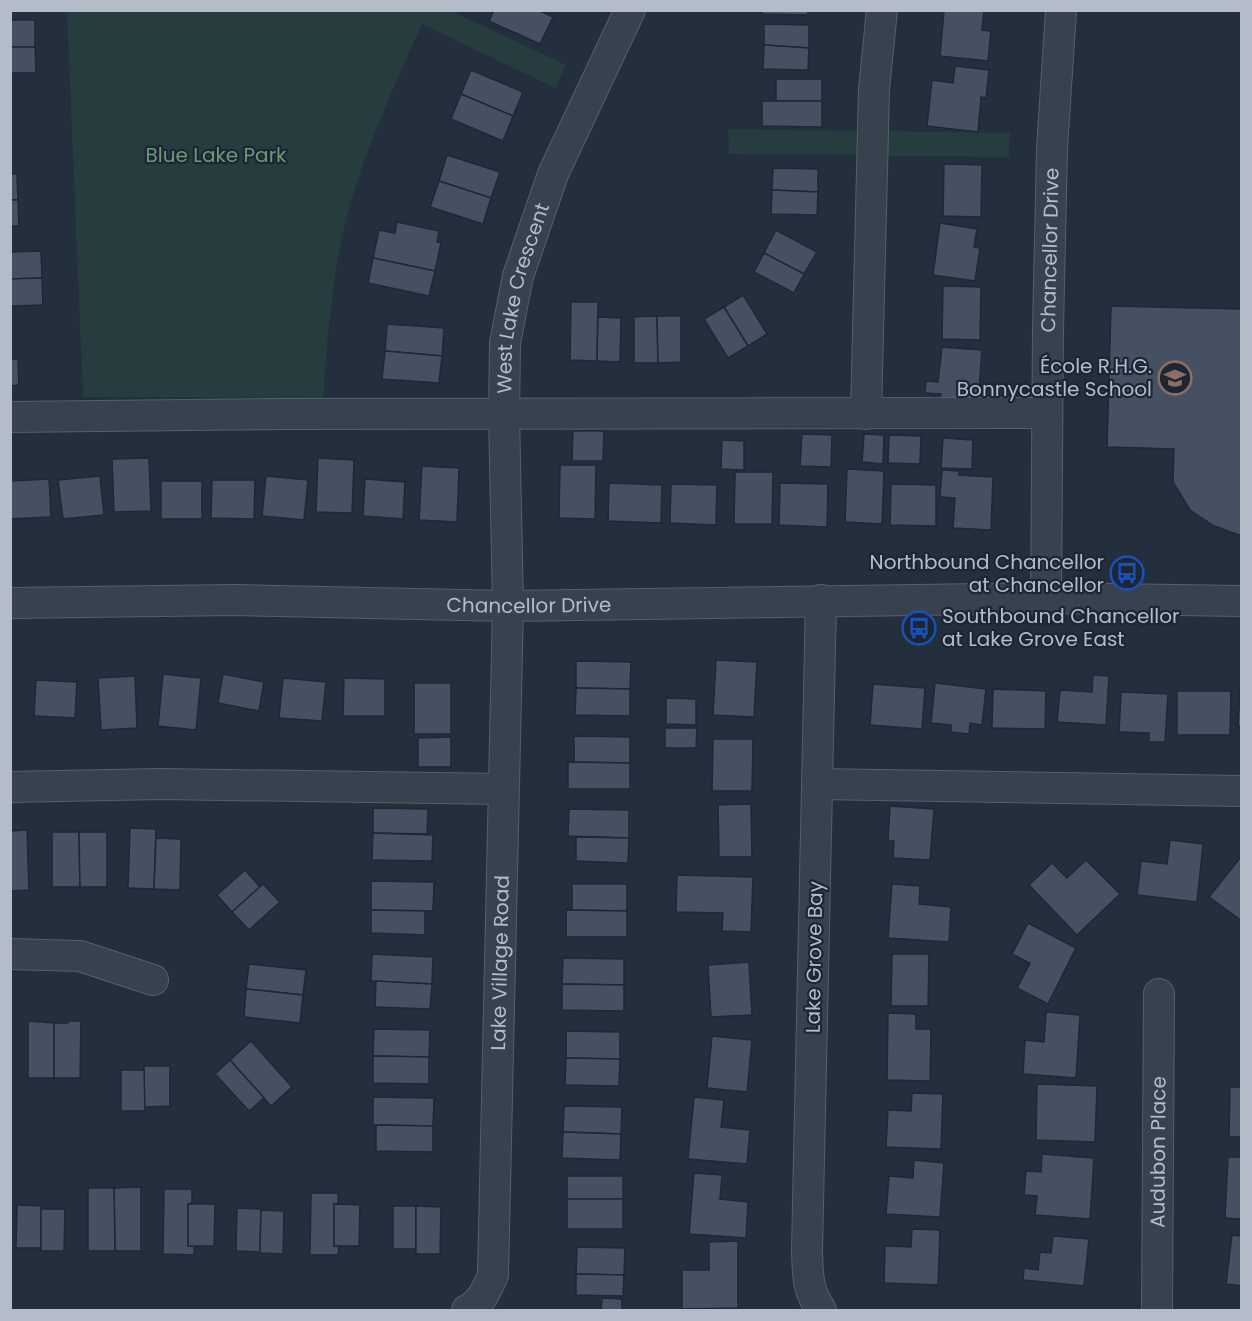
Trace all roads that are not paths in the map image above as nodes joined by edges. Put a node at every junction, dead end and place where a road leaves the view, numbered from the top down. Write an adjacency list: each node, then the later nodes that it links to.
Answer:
1 (630, 10): 5 (street, West Lake Crescent)
2 (882, 10): 6 (street)
3 (1061, 10): 4 (street, Chancellor Drive)
4 (1047, 413): 6 (street); 8 (street, Chancellor Drive)
5 (504, 414): 6 (street); 7 (street); 12 (street, West Lake Crescent)
6 (866, 414)
7 (10, 417)
8 (1046, 598): 9 (street, Chancellor Drive); 10 (street, Chancellor Drive)
9 (821, 600): 12 (street, Chancellor Drive); 13 (street, Lake Grove Bay)
10 (1242, 601)
11 (10, 603): 12 (street, Chancellor Drive)
12 (508, 606): 15 (street, Lake Village Road)
13 (818, 784): 16 (street); 21 (street, Lake Grove Bay)
14 (10, 787): 15 (street)
15 (503, 789): 20 (street, Lake Village Road)
16 (1242, 791)
17 (10, 954): 18 (street)
18 (153, 980)
19 (1160, 994): 22 (street, Audubon Place)
20 (467, 1311)
21 (821, 1311)
22 (1157, 1311)

